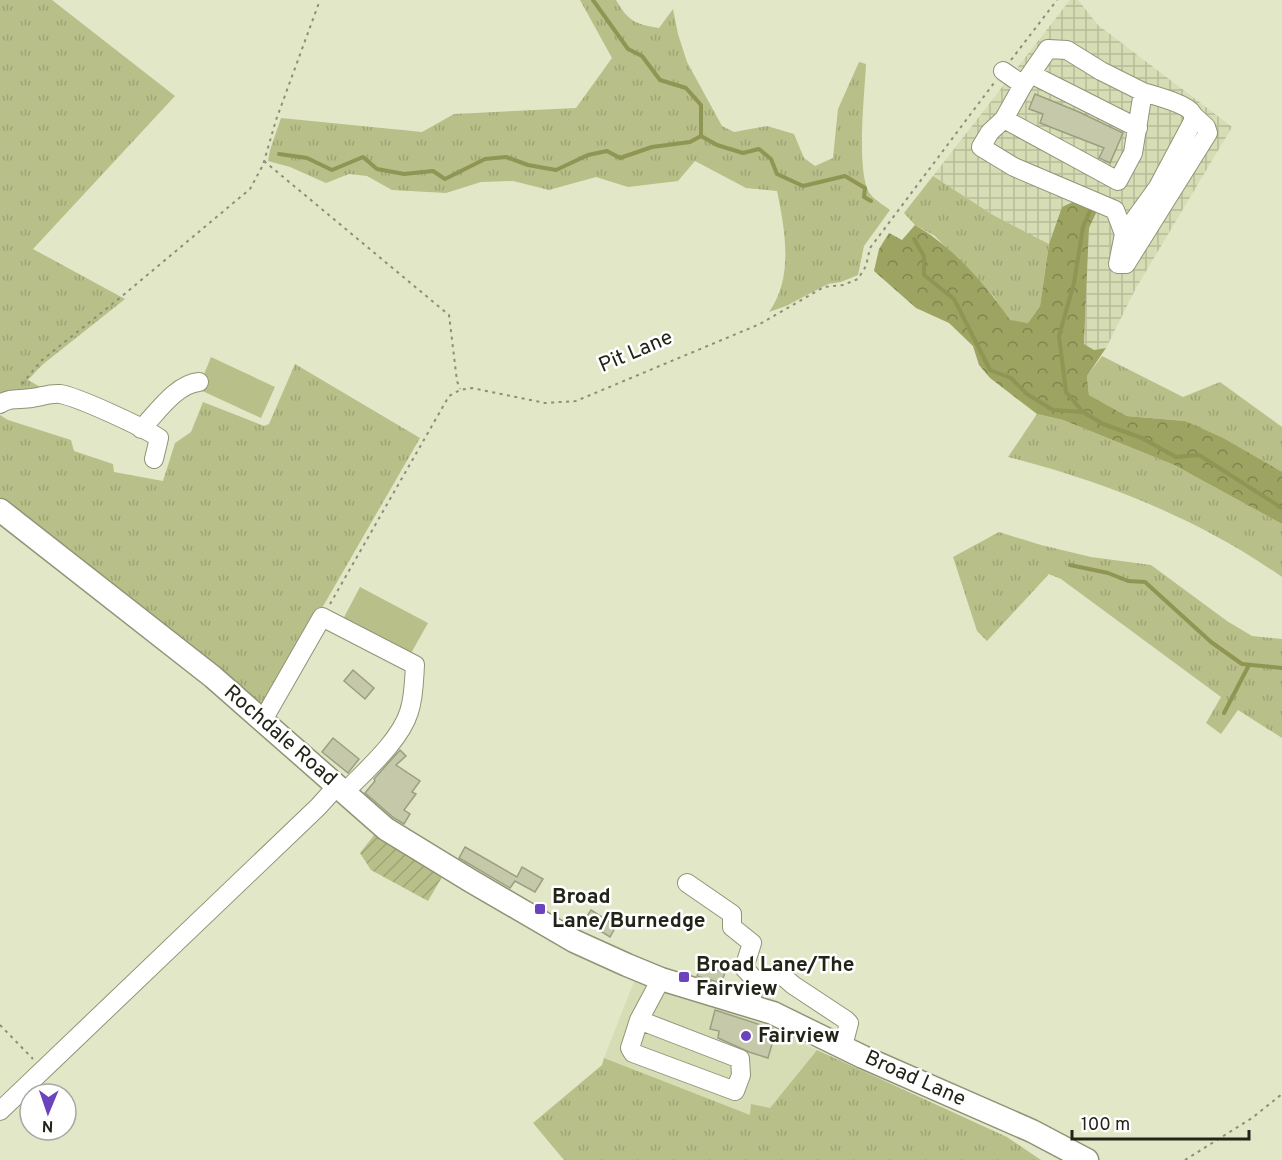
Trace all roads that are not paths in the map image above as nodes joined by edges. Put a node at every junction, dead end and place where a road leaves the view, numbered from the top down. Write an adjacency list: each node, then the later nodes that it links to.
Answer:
1 (1003, 71): 2 (street)
2 (1027, 80): 3 (street); 5 (street); 6 (street)
3 (1143, 92): 4 (street); 6 (street)
4 (1194, 116): 7 (street); 7 (street)
5 (1004, 119): 6 (street); 7 (street)
6 (1138, 128)
7 (1124, 234)
8 (199, 382): 10 (street)
9 (5, 401): 10 (street)
10 (141, 429): 11 (street)
11 (154, 459)
12 (0, 510): 13 (main road, Rochdale Road)
13 (263, 720): 14 (main road, Rochdale Road); 14 (street)
14 (340, 789): 16 (main road, Rochdale Road); 22 (street)
15 (687, 883): 18 (street)
16 (574, 941): 17 (main road, Broad Lane)
17 (661, 979): 19 (main road, Broad Lane); 20 (street)
18 (757, 982): 19 (street); 21 (street)
19 (748, 1006): 21 (main road, Broad Lane)
20 (639, 1020): 20 (street)
21 (843, 1046): 23 (main road, Broad Lane)
22 (0, 1111)
23 (1087, 1160)

